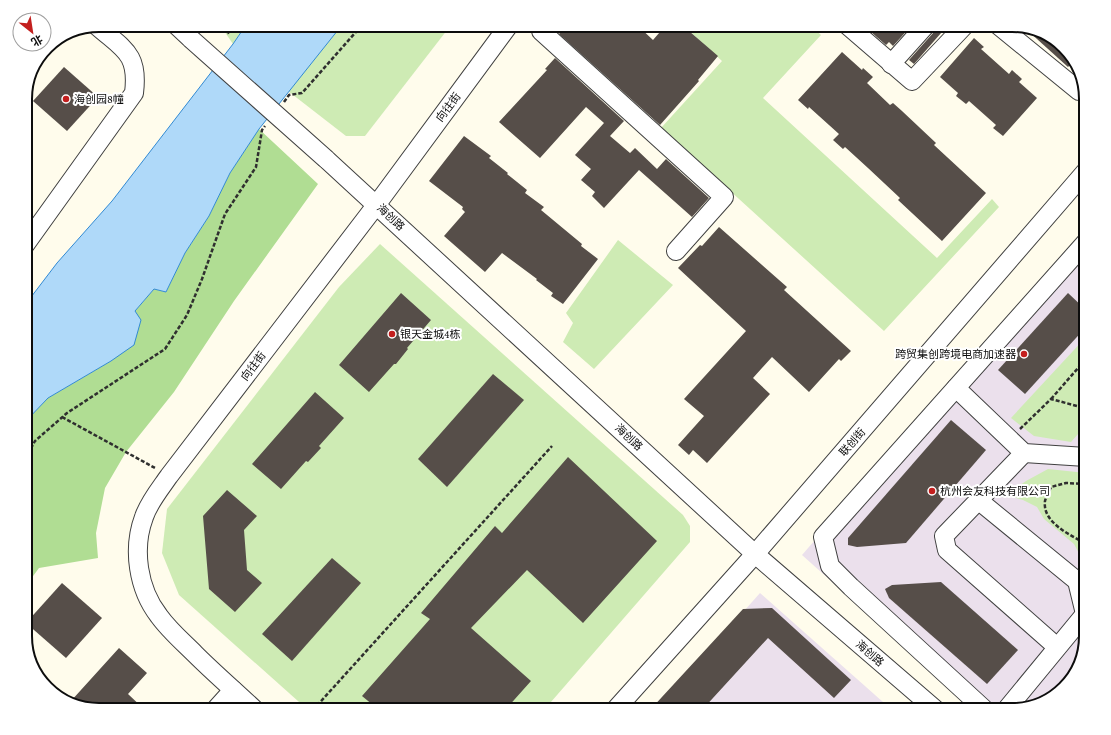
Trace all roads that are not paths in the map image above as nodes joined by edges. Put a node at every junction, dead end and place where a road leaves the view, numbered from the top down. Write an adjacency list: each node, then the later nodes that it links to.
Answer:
1 (103, 32): 14 (street)
2 (184, 32): 13 (street, 海创路, bridge)
3 (492, 32): 13 (street, 向往街)
4 (504, 32): 13 (street, 向往街)
5 (542, 32): 16 (street)
6 (855, 32): 10 (street)
7 (920, 32): 10 (street)
8 (958, 32): 10 (street)
9 (1007, 32): 11 (street)
10 (891, 64)
11 (1079, 91)
12 (1079, 179): 21 (street, 联创街)
13 (372, 200): 21 (street, 海创路); 25 (street, 向往街)
14 (32, 234)
15 (1079, 250): 17 (street)
16 (676, 251)
17 (956, 388): 18 (street); 30 (street)
18 (1024, 452): 19 (street); 20 (street)
19 (1079, 456)
20 (978, 500): 22 (street); 24 (street)
21 (755, 554): 28 (street, 联创街); 29 (street, 海创路)
22 (1079, 589)
23 (1079, 621): 24 (street)
24 (1057, 647): 31 (street)
25 (233, 690): 26 (street); 27 (street, 向往街)
26 (221, 703)
27 (247, 703)
28 (621, 703)
29 (928, 703)
30 (977, 703)
31 (1012, 703)

